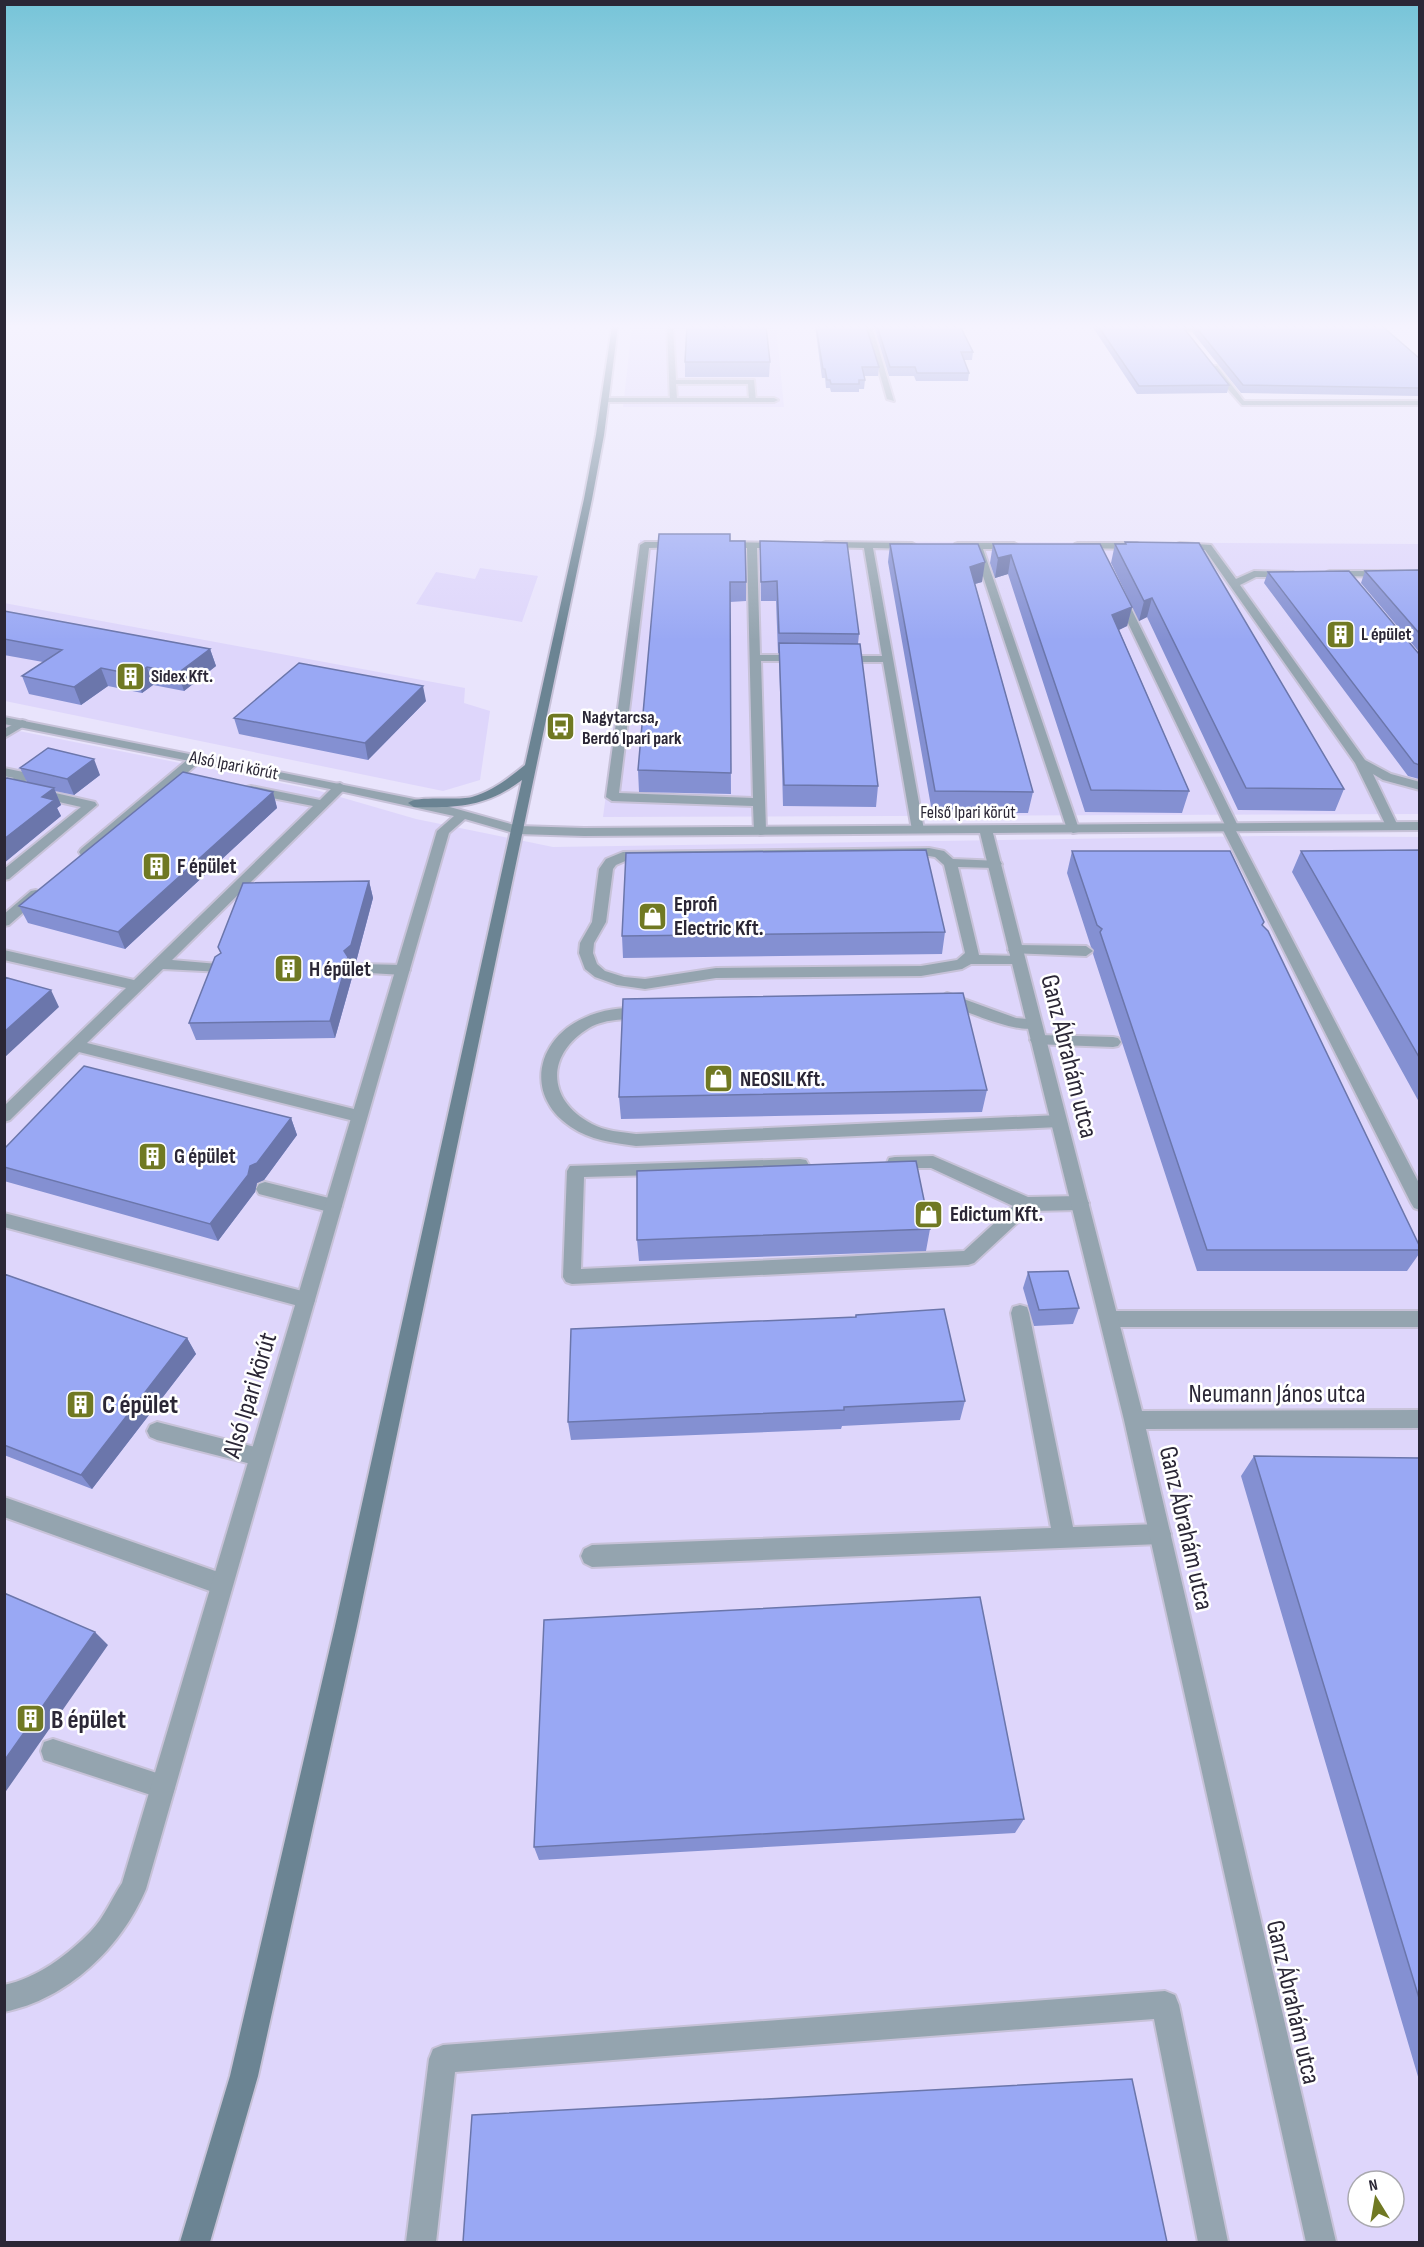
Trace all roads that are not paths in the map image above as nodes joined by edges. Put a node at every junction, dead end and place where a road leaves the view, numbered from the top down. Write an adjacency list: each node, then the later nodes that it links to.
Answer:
1 (601, 431): 25 (main road)
2 (693, 545): 33 (street)
3 (716, 545): 4 (street)
4 (752, 545): 5 (street); 16 (street)
5 (868, 546): 6 (street); 19 (street)
6 (922, 546)
7 (944, 546): 8 (street)
8 (977, 546): 9 (street); 39 (street)
9 (1024, 546)
10 (1072, 546): 14 (street)
11 (1299, 574): 14 (street)
12 (1322, 574): 13 (street)
13 (1419, 574)
14 (1233, 584): 24 (street)
15 (1116, 588): 38 (street)
16 (755, 658): 17 (street); 33 (street)
17 (810, 658)
18 (832, 659): 19 (street)
19 (888, 659): 41 (street)
20 (4, 720): 21 (street, Alsó Ipari körút)
21 (22, 723): 22 (street); 23 (street, Alsó Ipari körút)
22 (4, 735)
23 (197, 758): 27 (street); 30 (street, Alsó Ipari körút)
24 (1361, 763): 31 (street); 36 (street)
25 (531, 766): 32 (main road); 40 (main road)
26 (4, 772): 47 (street)
27 (176, 775): 28 (street); 44 (street)
28 (199, 780)
29 (233, 786): 34 (street)
30 (340, 786): 32 (street, Alsó Ipari körút); 34 (street)
31 (1419, 786)
32 (414, 802): 35 (street, Alsó Ipari körút)
33 (759, 802): 43 (street)
34 (323, 804): 56 (street)
35 (463, 814): 40 (street, Alsó Ipari körút); 59 (street, Alsó Ipari körút)
36 (1392, 826): 37 (street, Felső Ipari körút); 38 (street, Felső Ipari körút)
37 (1419, 826)
38 (1230, 828): 39 (street, Felső Ipari körút); 51 (street)
39 (1073, 829): 42 (street, Felső Ipari körút)
40 (517, 830): 43 (street, Felső Ipari körút); 93 (main road)
41 (918, 830): 42 (street, Felső Ipari körút); 43 (street, Felső Ipari körút)
42 (986, 830): 46 (street, Ganz Ábrahám utca)
43 (760, 831)
44 (77, 860)
45 (950, 863): 46 (street); 55 (street); 55 (street)
46 (995, 864): 54 (street, Ganz Ábrahám utca)
47 (4, 876)
48 (50, 883): 49 (street)
49 (4, 921)
50 (1271, 947): 51 (street)
51 (1289, 947): 73 (street)
52 (1086, 951): 54 (street)
53 (4, 955): 60 (street)
54 (1017, 955): 55 (street); 63 (street, Ganz Ábrahám utca)
55 (969, 959)
56 (159, 964): 57 (street); 60 (street)
57 (218, 969)
58 (358, 969): 59 (street)
59 (403, 970): 67 (street, Alsó Ipari körút)
60 (137, 986): 65 (street)
61 (927, 999): 63 (street)
62 (659, 1011): 68 (street)
63 (1036, 1032): 64 (street); 68 (street, Ganz Ábrahám utca)
64 (1113, 1042)
65 (76, 1046): 66 (street); 67 (street)
66 (4, 1116)
67 (358, 1116): 75 (street, Alsó Ipari körút)
68 (1059, 1121): 72 (street, Ganz Ábrahám utca)
69 (873, 1163): 74 (street)
70 (814, 1165): 74 (street)
71 (265, 1188): 75 (street)
72 (1080, 1203): 74 (street); 79 (street, Ganz Ábrahám utca)
73 (1419, 1203)
74 (1026, 1204)
75 (333, 1206): 77 (street, Alsó Ipari körút)
76 (4, 1220): 77 (street)
77 (306, 1300): 84 (street, Alsó Ipari körút)
78 (1020, 1313): 87 (street)
79 (1109, 1319): 80 (street); 82 (street, Ganz Ábrahám utca)
80 (1419, 1319)
81 (1419, 1419): 82 (street, Neumann János utca)
82 (1134, 1420): 86 (street, Ganz Ábrahám utca)
83 (157, 1431): 84 (street)
84 (259, 1457): 89 (street, Alsó Ipari körút)
85 (4, 1507): 89 (street)
86 (1160, 1534): 87 (street); 96 (street, Ganz Ábrahám utca)
87 (1064, 1538): 88 (street)
88 (592, 1556)
89 (220, 1584): 91 (street, Alsó Ipari körút)
90 (53, 1751): 91 (street)
91 (163, 1788): 92 (street, Alsó Ipari körút)
92 (4, 1999)
93 (195, 2242)
94 (421, 2242): 95 (street)
95 (1213, 2242)
96 (1321, 2242)

